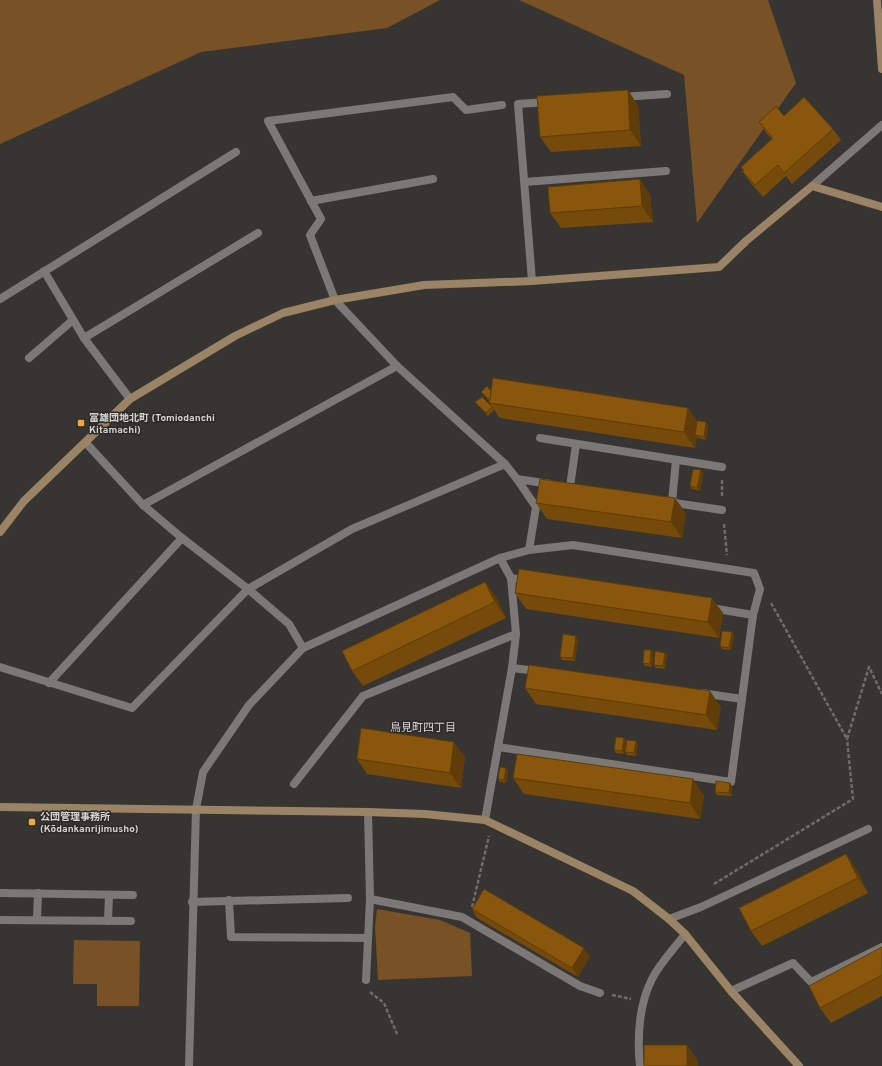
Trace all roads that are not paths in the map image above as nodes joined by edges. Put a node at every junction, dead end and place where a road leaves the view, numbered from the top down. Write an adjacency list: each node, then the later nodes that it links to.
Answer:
1 (877, 0): 2 (street)
2 (882, 70)
3 (667, 94): 4 (street)
4 (612, 97)
5 (557, 101): 11 (street)
6 (502, 104): 13 (street)
7 (882, 124): 12 (street)
8 (236, 152): 16 (street)
9 (666, 171): 11 (street)
10 (433, 180): 13 (street)
11 (525, 182): 17 (street)
12 (812, 186): 14 (street); 17 (street)
13 (311, 201): 19 (street)
14 (882, 207)
15 (258, 233): 21 (street)
16 (44, 271): 18 (street); 20 (street)
17 (532, 281): 19 (street)
18 (0, 299)
19 (335, 300): 23 (street); 24 (street)
20 (73, 320): 21 (street); 22 (street)
21 (84, 338): 24 (street)
22 (29, 358)
23 (397, 366): 29 (street); 34 (street)
24 (130, 399): 26 (street)
25 (540, 438): 27 (street)
26 (86, 443): 34 (street); 36 (street)
27 (576, 444): 28 (street); 31 (street)
28 (676, 460): 30 (street); 33 (street)
29 (505, 464): 31 (street); 42 (street)
30 (722, 467)
31 (518, 479): 38 (street)
32 (656, 500): 33 (street)
33 (672, 502): 35 (street)
34 (143, 505): 37 (street)
35 (722, 510)
36 (0, 532)
37 (182, 538): 42 (street); 50 (street)
38 (529, 550): 39 (street); 44 (street)
39 (500, 558): 40 (street); 46 (street)
40 (511, 578): 41 (street); 45 (street)
41 (534, 582)
42 (248, 589): 46 (street); 50 (street)
43 (706, 608): 44 (street)
44 (753, 615): 52 (street)
45 (516, 634): 48 (street); 54 (street)
46 (303, 648): 56 (street)
47 (0, 667): 50 (street)
48 (512, 668): 49 (street); 53 (street)
49 (543, 672)
50 (49, 683)
51 (689, 692): 52 (street)
52 (742, 699): 53 (street)
53 (498, 747): 58 (street)
54 (294, 784)
55 (0, 807): 56 (street)
56 (196, 809): 57 (street); 67 (street)
57 (368, 812): 58 (street); 65 (street)
58 (488, 822): 68 (street)
59 (868, 829): 68 (street)
60 (0, 893): 61 (street)
61 (38, 893): 62 (street); 70 (street)
62 (109, 895): 63 (street); 71 (street)
63 (133, 895)
64 (348, 898): 66 (street)
65 (370, 899): 74 (street); 78 (street)
66 (229, 900): 67 (street); 74 (street)
67 (192, 902): 79 (street)
68 (669, 919): 73 (street)
69 (0, 920): 70 (street)
70 (37, 920): 71 (street)
71 (108, 921): 72 (street)
72 (131, 921)
73 (685, 934): 77 (street); 80 (street)
74 (367, 938): 76 (street)
75 (882, 947): 77 (street)
76 (366, 980)
77 (731, 991): 81 (street)
78 (600, 993)
79 (189, 1066)
80 (640, 1066)
81 (799, 1066)

